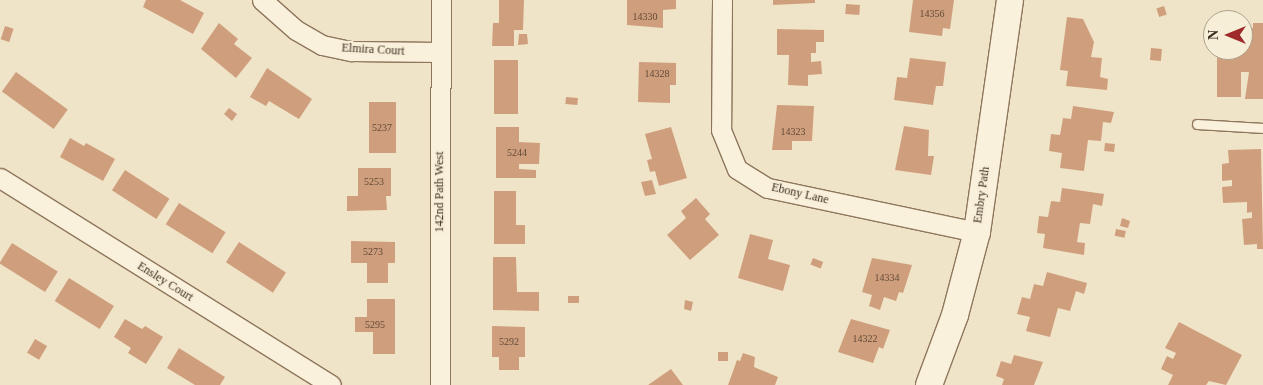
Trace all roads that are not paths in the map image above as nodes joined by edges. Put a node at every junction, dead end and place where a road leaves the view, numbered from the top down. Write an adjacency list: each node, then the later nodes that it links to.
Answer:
1 (262, 0): 5 (street, Elmira Court)
2 (441, 0): 5 (street, 142nd Path West)
3 (722, 0): 9 (street, Ebony Lane)
4 (1010, 0): 9 (street, Embry Path)
5 (440, 52): 11 (street, 142nd Path West)
6 (1197, 124): 7 (lane)
7 (1263, 128)
8 (0, 178): 10 (street, Ensley Court)
9 (977, 232): 12 (street, Embry Path)
10 (331, 385)
11 (440, 385)
12 (929, 385)

